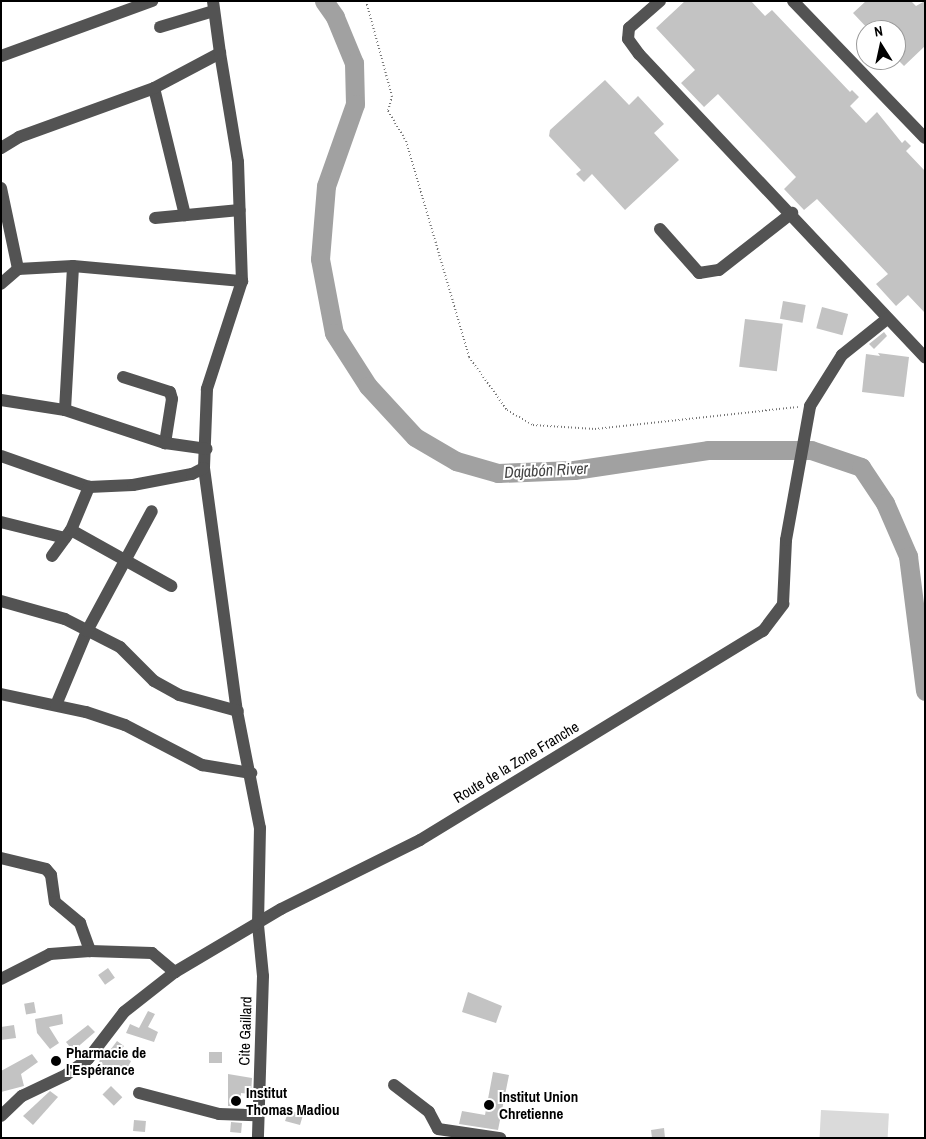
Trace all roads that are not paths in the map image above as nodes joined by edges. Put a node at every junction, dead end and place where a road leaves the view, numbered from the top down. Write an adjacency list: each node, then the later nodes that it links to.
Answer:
1 (152, 1): 7 (street)
2 (660, 1): 13 (street)
3 (793, 1): 9 (street)
4 (214, 6): 5 (street); 6 (street, Cite Gaillard)
5 (160, 27)
6 (220, 53): 8 (street); 12 (street, Cite Gaillard)
7 (1, 56)
8 (154, 88): 10 (street); 14 (street)
9 (925, 138)
10 (1, 148)
11 (1, 188): 18 (street)
12 (240, 210): 14 (street); 19 (street, Cite Gaillard)
13 (792, 213): 16 (street); 21 (street)
14 (185, 215): 15 (street)
15 (155, 218)
16 (660, 229)
17 (73, 266): 18 (street); 19 (street); 25 (street)
18 (18, 269): 20 (street)
19 (242, 280): 27 (street, Cite Gaillard)
20 (1, 284)
21 (887, 319): 22 (street); 44 (street, Route de la Zone Franche)
22 (925, 358)
23 (123, 378): 26 (street)
24 (1, 400): 25 (street)
25 (65, 410): 26 (street)
26 (165, 443): 27 (street)
27 (207, 449): 29 (street, Cite Gaillard)
28 (1, 456): 30 (street)
29 (204, 468): 30 (street); 41 (street, Cite Gaillard)
30 (89, 487): 33 (street)
31 (152, 511): 35 (street)
32 (1, 522): 33 (street)
33 (68, 534): 34 (street); 35 (street)
34 (52, 556)
35 (125, 562): 36 (street); 38 (street)
36 (171, 586)
37 (1, 601): 38 (street)
38 (88, 631): 40 (street); 41 (street)
39 (1, 694): 40 (street)
40 (56, 705): 42 (street)
41 (238, 711): 42 (street, Cite Gaillard)
42 (251, 773): 44 (street, Cite Gaillard)
43 (1, 858): 45 (street)
44 (258, 925): 46 (street, Route de la Zone Franche); 50 (street, Cite Gaillard)
45 (90, 951): 46 (street); 47 (street)
46 (175, 972): 51 (street, Route de la Zone Franche)
47 (1, 979)
48 (394, 1085): 52 (street)
49 (139, 1093): 50 (street)
50 (257, 1115): 53 (street, Cite Gaillard)
51 (1, 1116)
52 (435, 1133): 54 (street)
53 (258, 1138)
54 (500, 1138)

